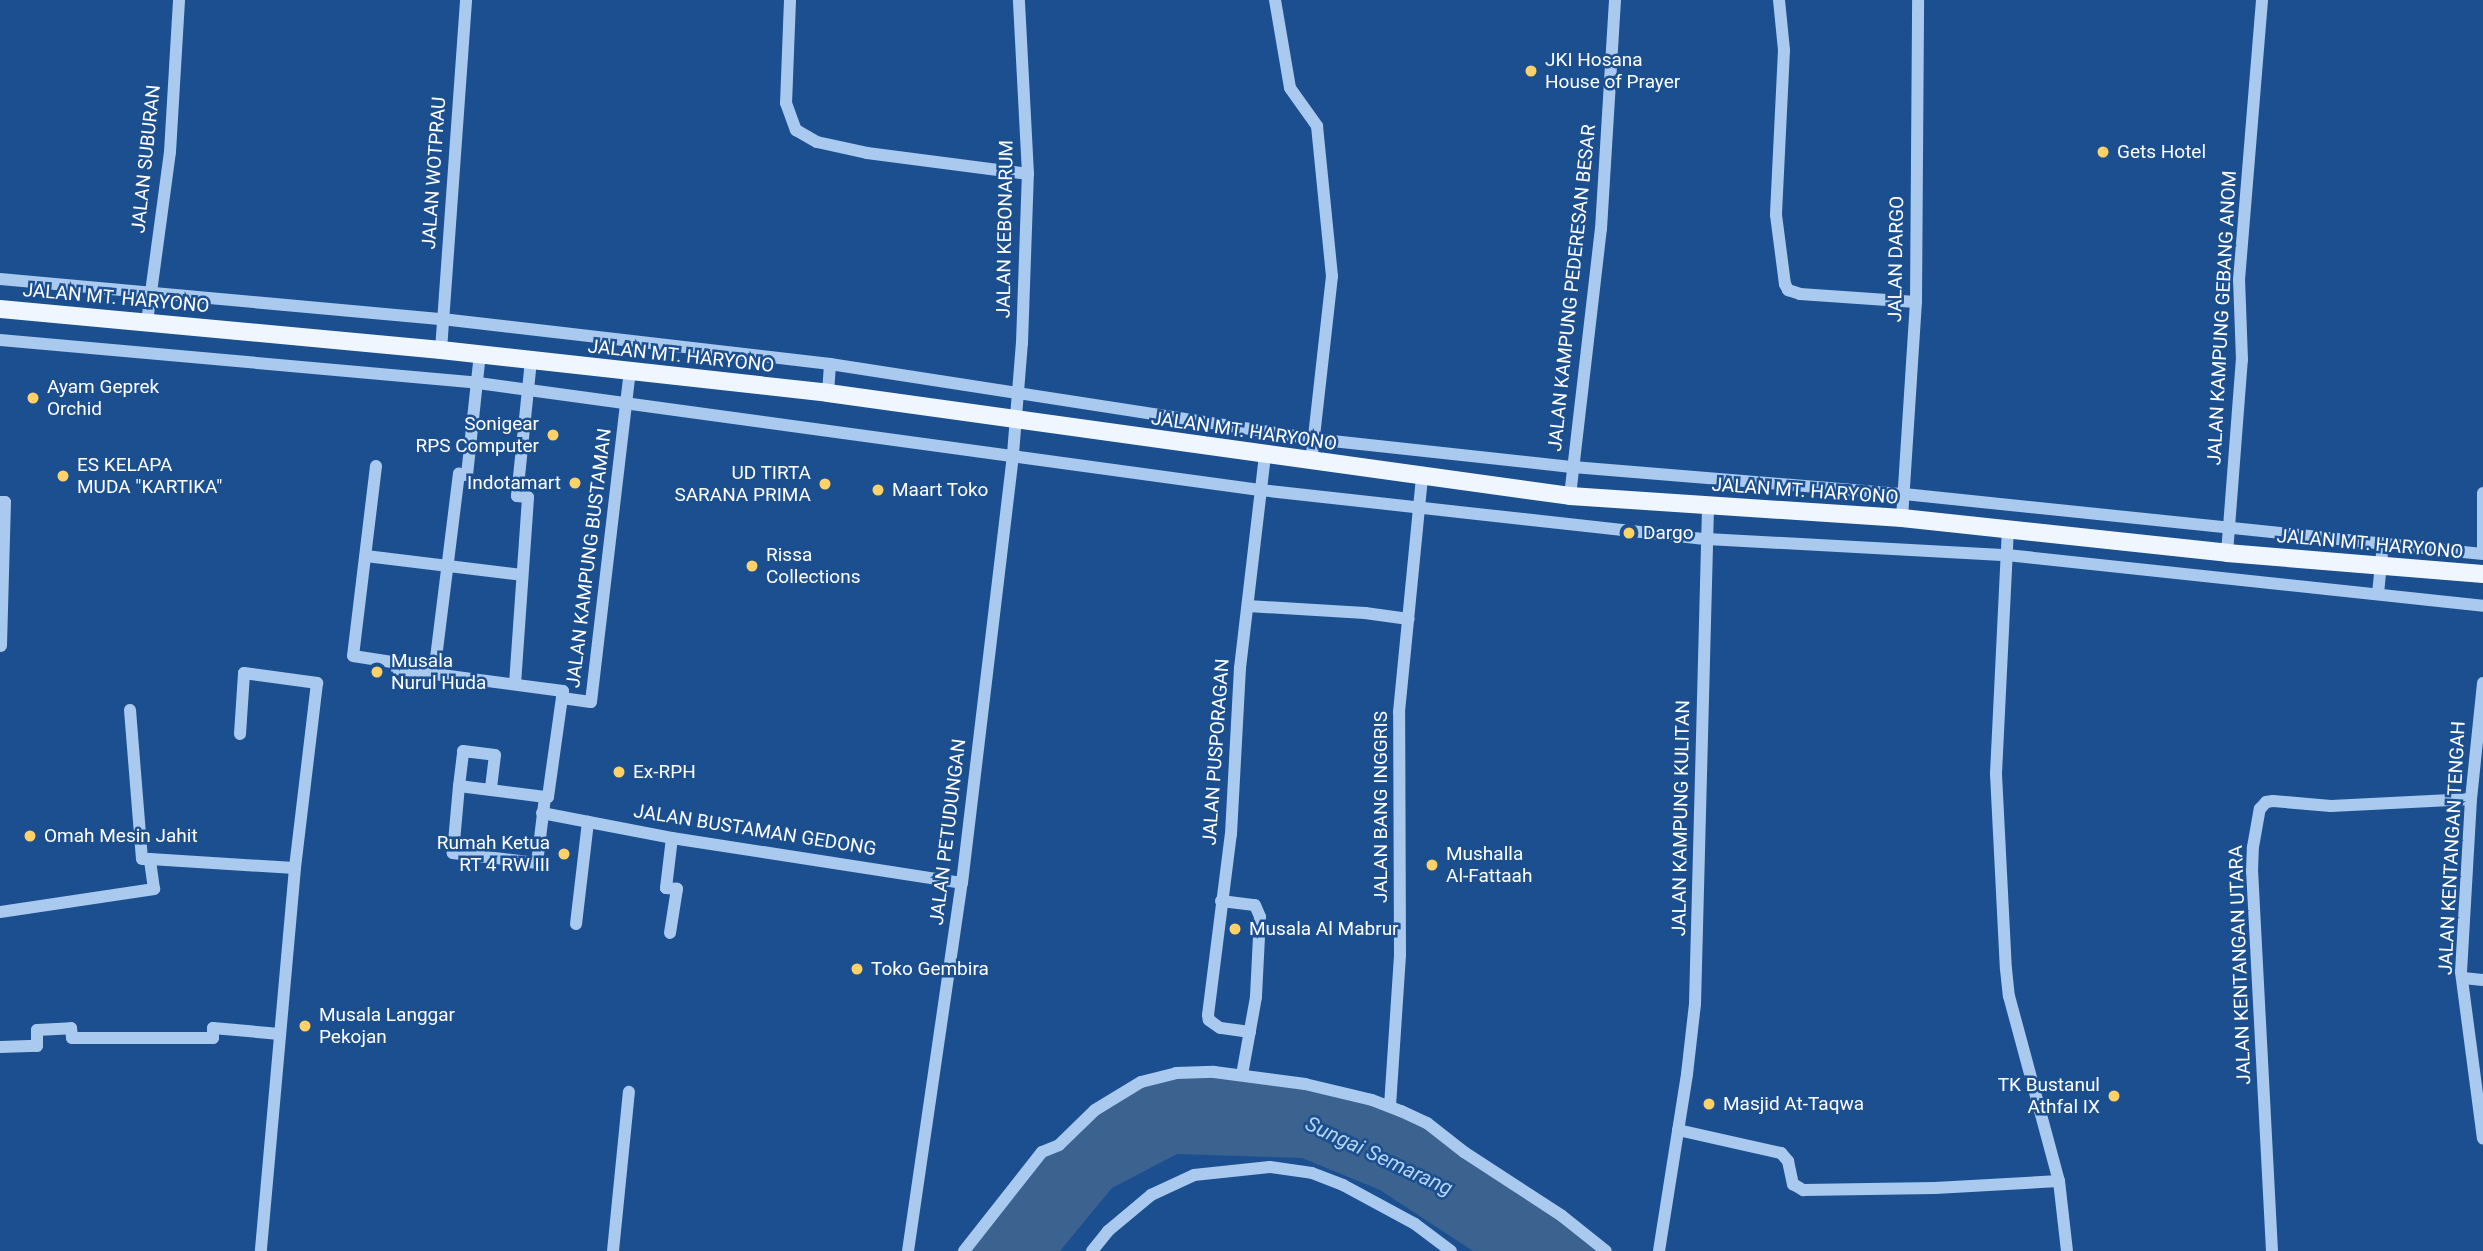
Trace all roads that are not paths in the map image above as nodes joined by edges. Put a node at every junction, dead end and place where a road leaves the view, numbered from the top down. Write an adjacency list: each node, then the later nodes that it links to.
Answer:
1 (179, 0): 12 (street, JALAN SUBURAN)
2 (466, 0): 15 (street, JALAN WOTPRAU)
3 (790, 0): 10 (street)
4 (1019, 0): 10 (street, JALAN KEBONARUM)
5 (1275, 0): 29 (street)
6 (1615, 0): 34 (street, JALAN KAMPUNG PEDERESAN BESAR)
7 (1779, 0): 13 (street)
8 (1918, 0): 13 (street, JALAN DARGO)
9 (2262, 0): 45 (street, JALAN KAMPUNG GEBANG ANOM)
10 (1028, 174): 26 (street, JALAN KEBONARUM)
11 (0, 279): 12 (street)
12 (150, 291): 15 (street); 16 (street, JALAN SUBURAN)
13 (1916, 302): 38 (street, JALAN DARGO)
14 (0, 309): 16 (main road, JALAN MT. HARYONO)
15 (442, 319): 18 (street, JALAN WOTPRAU); 21 (street)
16 (147, 322): 18 (main road, JALAN MT. HARYONO)
17 (0, 340): 23 (street)
18 (441, 350): 19 (main road, JALAN MT. HARYONO)
19 (480, 354): 20 (main road, JALAN MT. HARYONO); 23 (street)
20 (531, 360): 22 (main road, JALAN MT. HARYONO); 24 (street)
21 (830, 364): 25 (street); 26 (street)
22 (630, 372): 25 (main road, JALAN MT. HARYONO); 27 (street, JALAN KAMPUNG BUSTAMAN)
23 (478, 383): 24 (street); 54 (street)
24 (529, 390): 27 (street); 57 (street)
25 (828, 393): 28 (main road, JALAN MT. HARYONO)
26 (1018, 394): 28 (street, JALAN KEBONARUM); 29 (street)
27 (626, 405): 30 (street); 66 (street, JALAN KAMPUNG BUSTAMAN)
28 (1016, 418): 30 (street, JALAN PETUDUNGAN); 31 (main road, JALAN MT. HARYONO)
29 (1314, 439): 32 (street); 34 (street)
30 (1013, 454): 36 (street); 78 (street, JALAN PETUDUNGAN)
31 (1265, 456): 32 (main road, JALAN MT. HARYONO); 36 (street, JALAN PUSPORAGAN)
32 (1311, 462): 35 (main road, JALAN MT. HARYONO)
33 (376, 466): 53 (street)
34 (1573, 467): 38 (street); 39 (street, JALAN KAMPUNG PEDERESAN BESAR)
35 (1422, 477): 39 (main road, JALAN MT. HARYONO); 42 (street, JALAN BANG INGGRIS)
36 (1260, 490): 42 (street); 59 (street, JALAN PUSPORAGAN)
37 (2483, 493): 50 (street)
38 (1904, 494): 43 (street, JALAN DARGO); 44 (street)
39 (1570, 496): 41 (main road, JALAN MT. HARYONO)
40 (0, 502): 62 (street)
41 (1708, 506): 43 (main road, JALAN MT. HARYONO); 47 (street, JALAN KAMPUNG KULITAN)
42 (1419, 508): 47 (street); 61 (street, JALAN BANG INGGRIS)
43 (1902, 518): 46 (main road, JALAN MT. HARYONO)
44 (2143, 518): 45 (street); 48 (street)
45 (2229, 527): 49 (street); 51 (street, JALAN KAMPUNG GEBANG ANOM)
46 (2008, 528): 48 (main road, JALAN MT. HARYONO); 52 (street)
47 (1707, 539): 52 (street); 91 (street, JALAN KAMPUNG KULITAN)
48 (2141, 543): 51 (main road, JALAN MT. HARYONO)
49 (2383, 543): 50 (street); 55 (street)
50 (2483, 552)
51 (2227, 554): 55 (main road, JALAN MT. HARYONO)
52 (2007, 555): 58 (street); 93 (street)
53 (366, 556): 54 (street); 63 (street)
54 (447, 566): 57 (street); 63 (street)
55 (2381, 566): 56 (main road, JALAN MT. HARYONO); 58 (street)
56 (2483, 574)
57 (522, 575): 65 (street)
58 (2378, 594): 60 (street)
59 (1248, 606): 61 (street); 79 (street, JALAN PUSPORAGAN)
60 (2483, 606)
61 (1409, 619): 90 (street, JALAN BANG INGGRIS)
62 (1, 646)
63 (434, 674): 65 (street)
64 (2483, 683): 72 (street, JALAN KENTANGAN TENGAH)
65 (515, 684): 66 (street)
66 (562, 698): 71 (street, JALAN KAMPUNG BUSTAMAN)
67 (130, 710): 76 (street)
68 (240, 734): 77 (street)
69 (460, 786): 70 (street); 70 (street); 73 (street)
70 (491, 789): 71 (street)
71 (545, 797): 73 (street)
72 (2471, 799): 83 (street, JALAN KENTANGAN TENGAH); 103 (street, JALAN KENTANGAN UTARA)
73 (542, 813): 74 (street, JALAN BUSTAMAN GEDONG)
74 (588, 822): 75 (street, JALAN BUSTAMAN GEDONG); 81 (street)
75 (672, 838): 78 (street, JALAN BUSTAMAN GEDONG); 82 (street)
76 (150, 859): 77 (street); 80 (street)
77 (295, 868): 86 (street)
78 (962, 883): 96 (street, JALAN PETUDUNGAN)
79 (1221, 901): 85 (street); 85 (street, JALAN PUSPORAGAN)
80 (0, 912)
81 (576, 924)
82 (670, 933)
83 (2463, 978): 84 (street); 92 (street, JALAN KENTANGAN TENGAH)
84 (2483, 980)
85 (1250, 1032): 88 (street)
86 (280, 1034): 87 (street); 94 (street)
87 (0, 1046)
88 (1242, 1075): 90 (street); 97 (street)
89 (629, 1092): 95 (street)
90 (1390, 1106): 100 (street)
91 (1678, 1130): 93 (street); 101 (street, JALAN KAMPUNG KULITAN)
92 (2483, 1139)
93 (2059, 1181): 102 (street)
94 (261, 1251)
95 (613, 1251)
96 (908, 1251)
97 (964, 1251)
98 (1092, 1251): 99 (street)
99 (1451, 1251)
100 (1606, 1251)
101 (1658, 1251)
102 (2067, 1251)
103 (2272, 1251)

